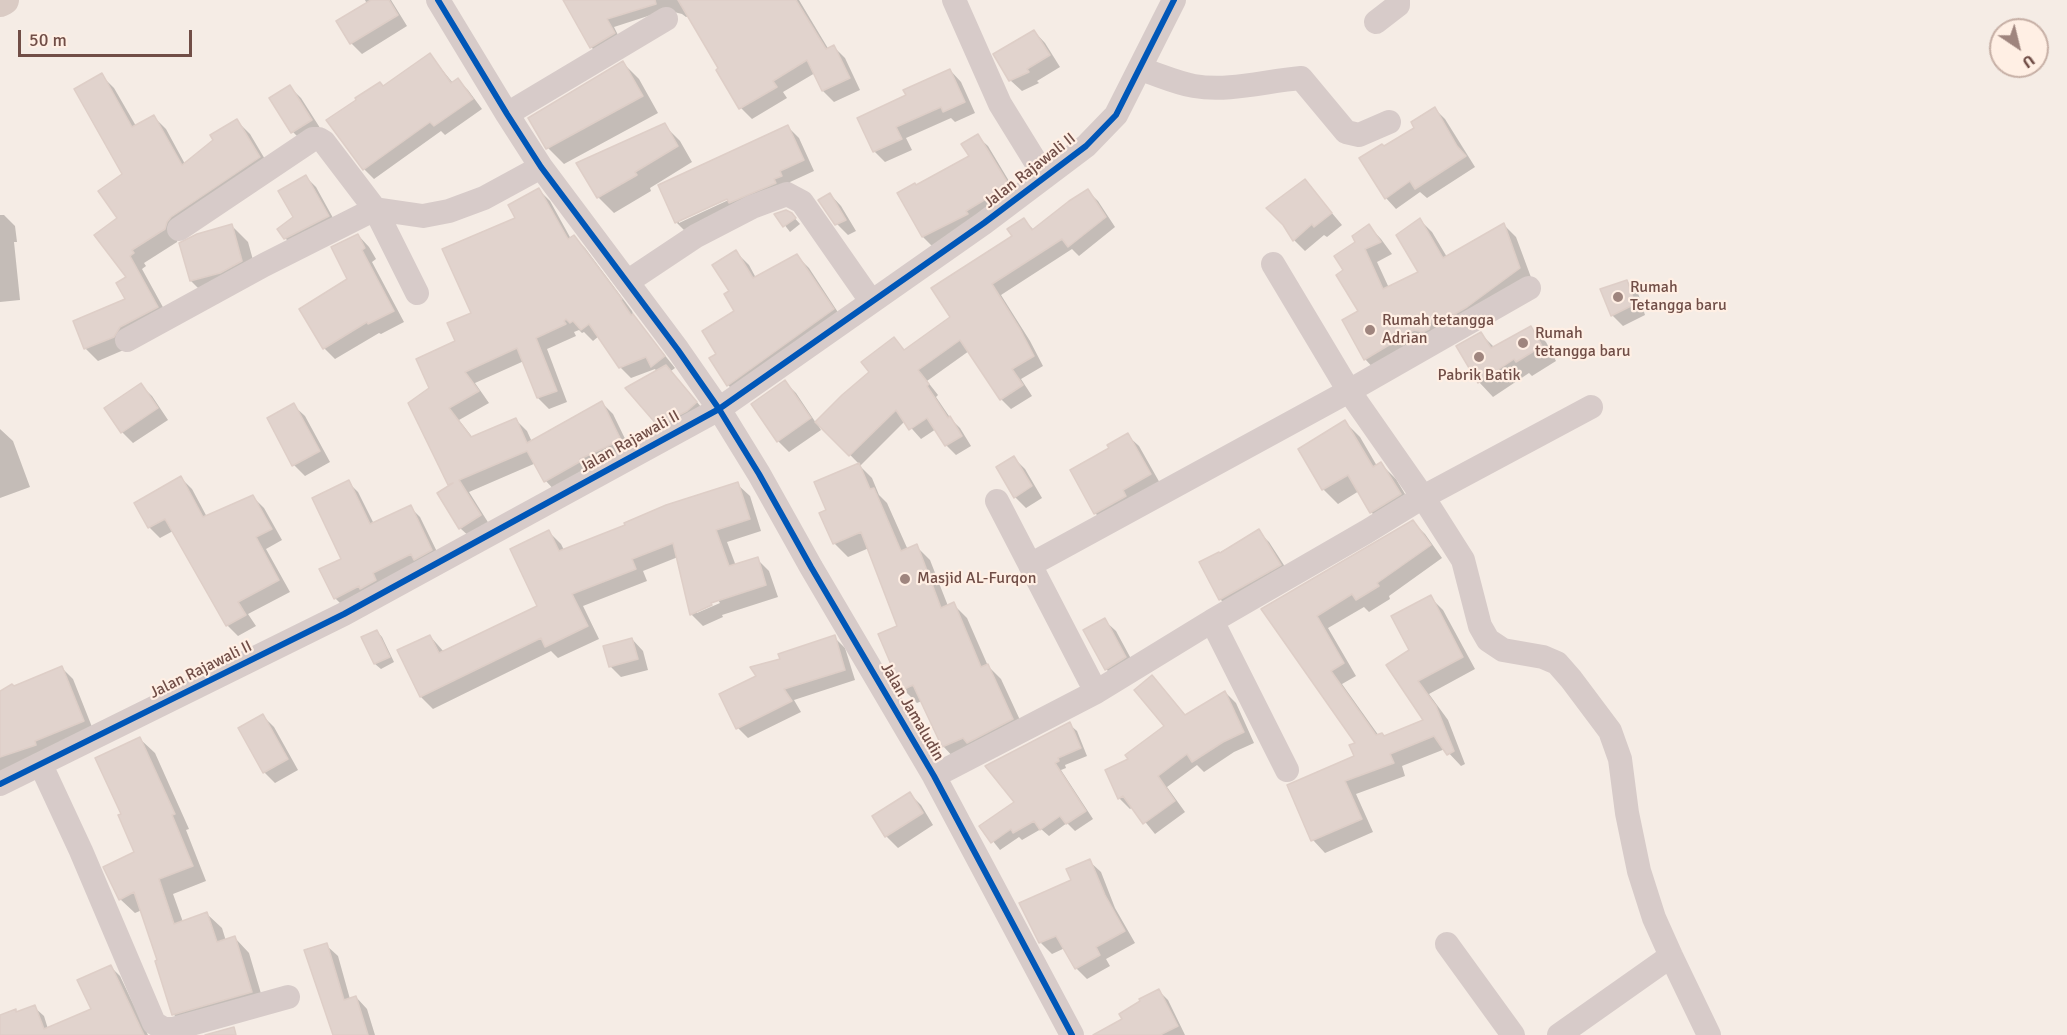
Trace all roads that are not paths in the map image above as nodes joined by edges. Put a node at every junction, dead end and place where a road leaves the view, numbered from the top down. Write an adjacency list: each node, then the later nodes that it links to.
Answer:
1 (954, 0): 11 (street)
2 (1174, 0): 7 (street, Jalan Rajawali II)
3 (1398, 0): 6 (street)
4 (447, 3): 8 (street, Jalan Jamaludin)
5 (666, 20): 8 (street)
6 (1376, 22)
7 (1140, 69): 9 (street); 11 (street, Jalan Rajawali II)
8 (507, 114): 10 (street, Jalan Jamaludin)
9 (1389, 122)
10 (542, 167): 12 (street); 15 (street, Jalan Jamaludin)
11 (1045, 177): 18 (street, Jalan Rajawali II)
12 (375, 209): 13 (street); 17 (street); 19 (street)
13 (179, 229)
14 (1273, 264): 20 (street)
15 (627, 282): 18 (street); 22 (street, Jalan Jamaludin)
16 (1528, 288): 20 (street)
17 (417, 292)
18 (872, 301): 22 (street, Jalan Rajawali II)
19 (127, 340)
20 (1349, 391): 23 (street); 25 (street)
21 (1591, 407): 23 (street)
22 (719, 409): 28 (street, Jalan Rajawali II); 30 (street, Jalan Jamaludin)
23 (1423, 497): 26 (street); 33 (street)
24 (997, 501): 25 (street)
25 (1030, 565): 27 (street)
26 (1212, 621): 27 (street); 29 (street)
27 (1096, 692): 30 (street)
28 (41, 765): 31 (street, Jalan Rajawali II); 34 (street)
29 (1287, 770)
30 (934, 776): 35 (street, Jalan Jamaludin)
31 (0, 784)
32 (1447, 944): 36 (street)
33 (1671, 956): 37 (street); 38 (street)
34 (288, 997)
35 (1072, 1035)
36 (1513, 1035)
37 (1559, 1035)
38 (1709, 1035)

